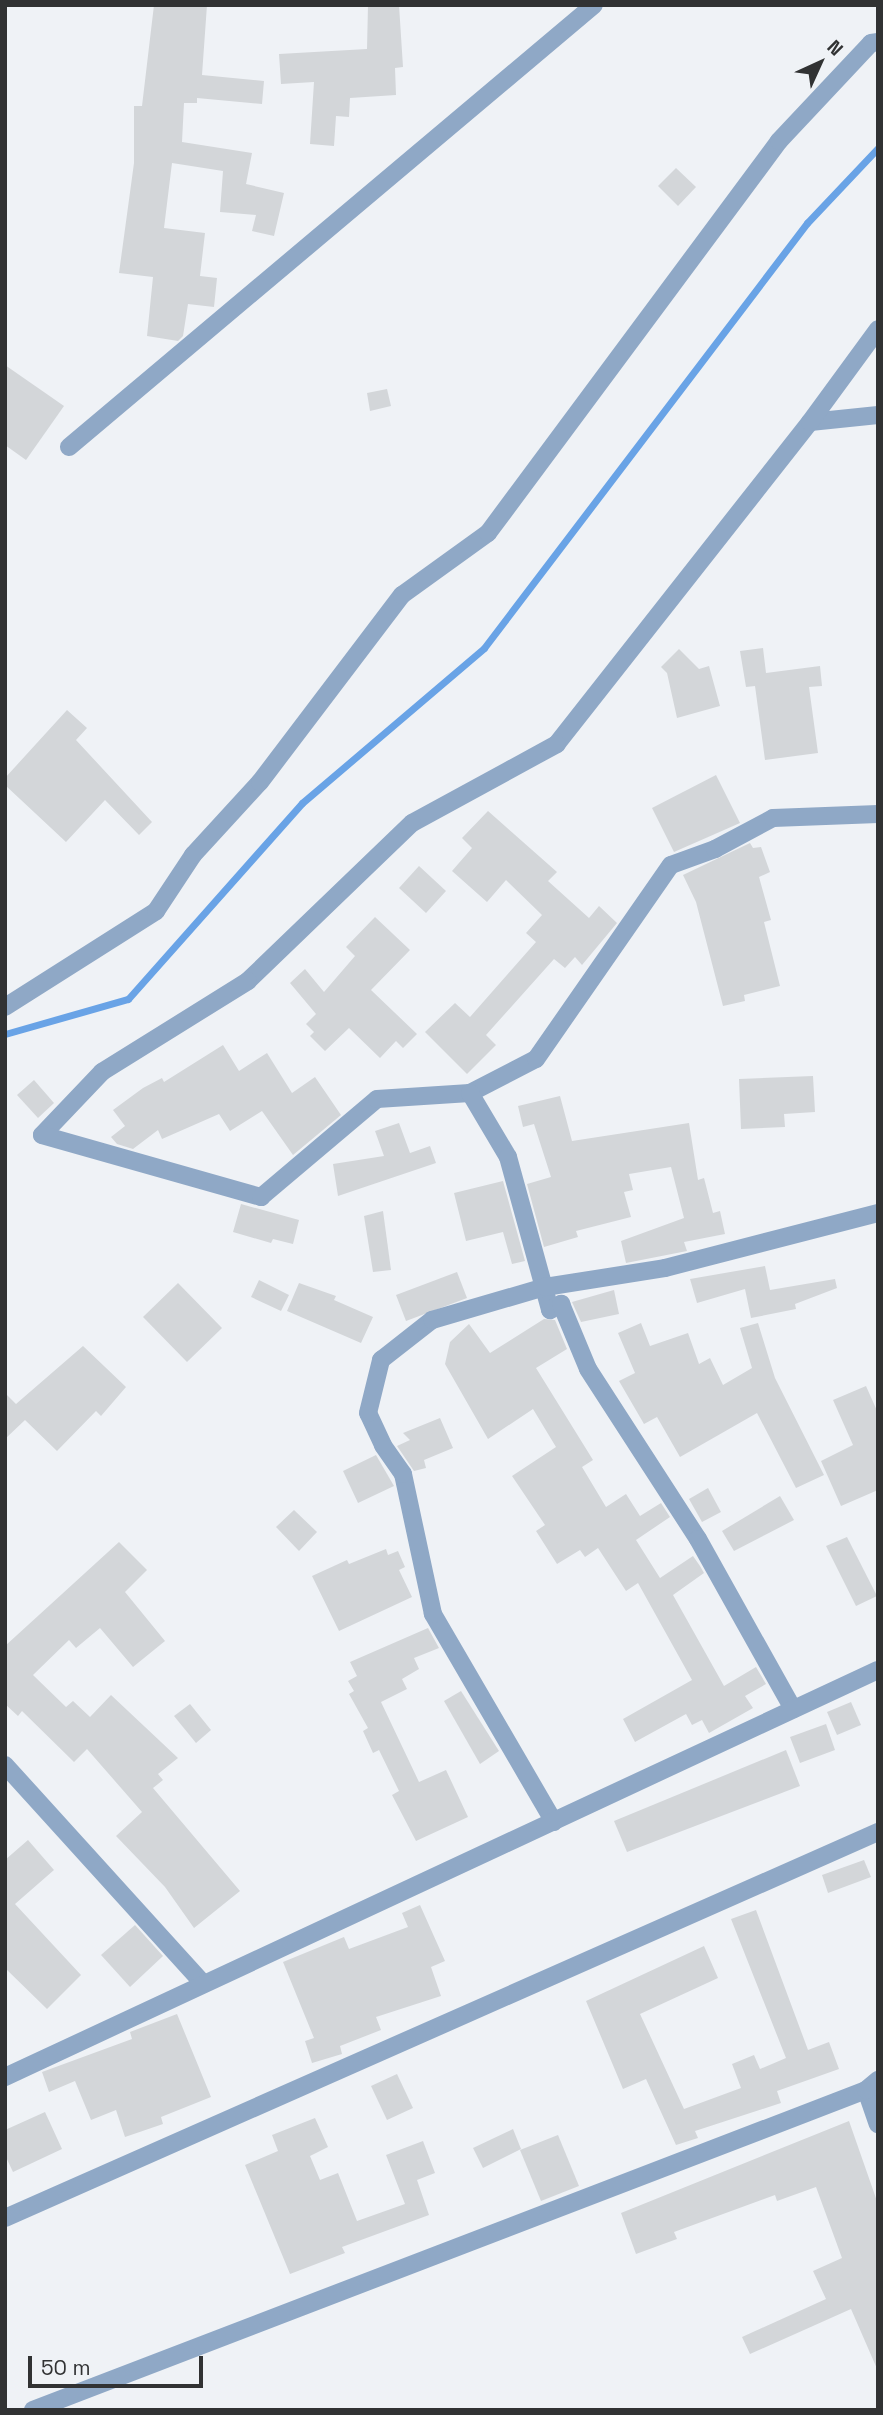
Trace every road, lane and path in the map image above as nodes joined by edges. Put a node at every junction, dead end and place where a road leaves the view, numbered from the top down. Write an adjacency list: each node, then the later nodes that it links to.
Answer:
1 (594, 5): 6 (street)
2 (878, 42): 8 (street)
3 (878, 328): 5 (street)
4 (878, 415): 5 (street)
5 (810, 422): 9 (street)
6 (69, 447)
7 (878, 814): 9 (street)
8 (5, 1007)
9 (470, 1093): 11 (street)
10 (878, 1213): 11 (street)
11 (545, 1287): 13 (street); 15 (street)
12 (878, 1670): 13 (street)
13 (793, 1709): 15 (street)
14 (5, 1765): 17 (street)
15 (554, 1822): 17 (street)
16 (878, 1832): 21 (street)
17 (202, 1982): 18 (street)
18 (5, 2077)
19 (872, 2085): 20 (street); 22 (street)
20 (878, 2124)
21 (5, 2218)
22 (33, 2410)

